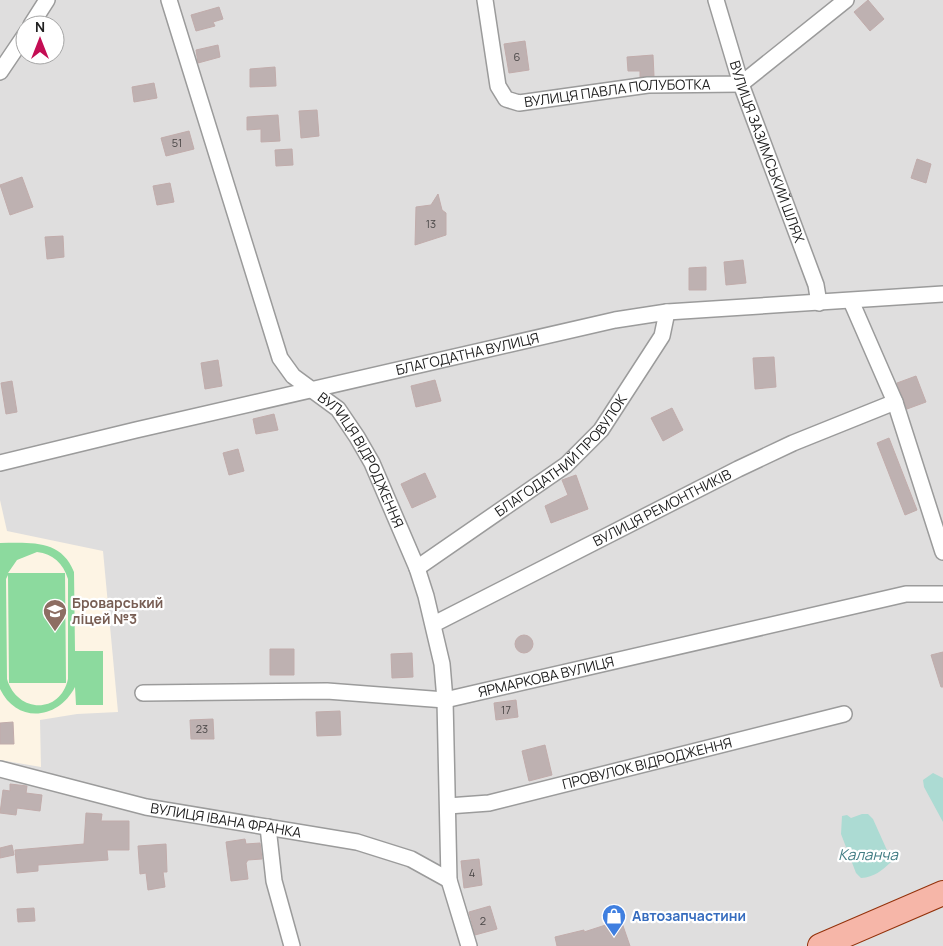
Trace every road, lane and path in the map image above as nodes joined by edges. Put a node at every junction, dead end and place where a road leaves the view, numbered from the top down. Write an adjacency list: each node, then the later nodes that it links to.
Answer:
1 (47, 0): 6 (street)
2 (169, 0): 14 (street, ВУЛИЦЯ ВІДРОДЖЕННЯ)
3 (485, 0): 9 (street, ВУЛИЦЯ ПАВЛА ПОЛУБОТКА)
4 (716, 0): 9 (street, ВУЛИЦЯ ЗАЗИМСЬКИЙ ШЛЯХ)
5 (846, 0): 9 (street)
6 (37, 15)
7 (15, 50): 8 (street)
8 (0, 72)
9 (741, 84): 12 (street, ВУЛИЦЯ ЗАЗИМСЬКИЙ ШЛЯХ)
10 (943, 294): 11 (street, БЛАГОДАТНА ВУЛИЦЯ)
11 (851, 301): 12 (street, БЛАГОДАТНА ВУЛИЦЯ); 15 (street)
12 (819, 303): 13 (street, БЛАГОДАТНА ВУЛИЦЯ)
13 (667, 312): 14 (street, БЛАГОДАТНА ВУЛИЦЯ); 18 (street, БЛАГОДАТНИЙ ПРОВУЛОК)
14 (312, 391): 16 (street, БЛАГОДАТНА ВУЛИЦЯ); 18 (street, ВУЛИЦЯ ВІДРОДЖЕННЯ)
15 (895, 402): 17 (street); 20 (street, ВУЛИЦЯ РЕМОНТНИКІВ)
16 (0, 463)
17 (943, 552)
18 (417, 568): 20 (street, ВУЛИЦЯ ВІДРОДЖЕННЯ)
19 (943, 594): 22 (street, ЯРМАРКОВА ВУЛИЦЯ)
20 (434, 624): 22 (street, ВУЛИЦЯ ВІДРОДЖЕННЯ)
21 (142, 692): 22 (street, ЯРМАРКОВА ВУЛИЦЯ)
22 (445, 700): 25 (street, ВУЛИЦЯ ВІДРОДЖЕННЯ)
23 (844, 714): 25 (street, ПРОВУЛОК ВІДРОДЖЕННЯ)
24 (0, 769): 26 (street, ВУЛИЦЯ ІВАНА ФРАНКА)
25 (448, 806): 27 (street, ВУЛИЦЯ ВІДРОДЖЕННЯ)
26 (268, 828): 27 (street, ВУЛИЦЯ ІВАНА ФРАНКА); 29 (street)
27 (449, 880): 30 (street, ВУЛИЦЯ ВІДРОДЖЕННЯ)
28 (943, 893): 31 (main road)
29 (292, 946)
30 (469, 946)
31 (820, 946)

